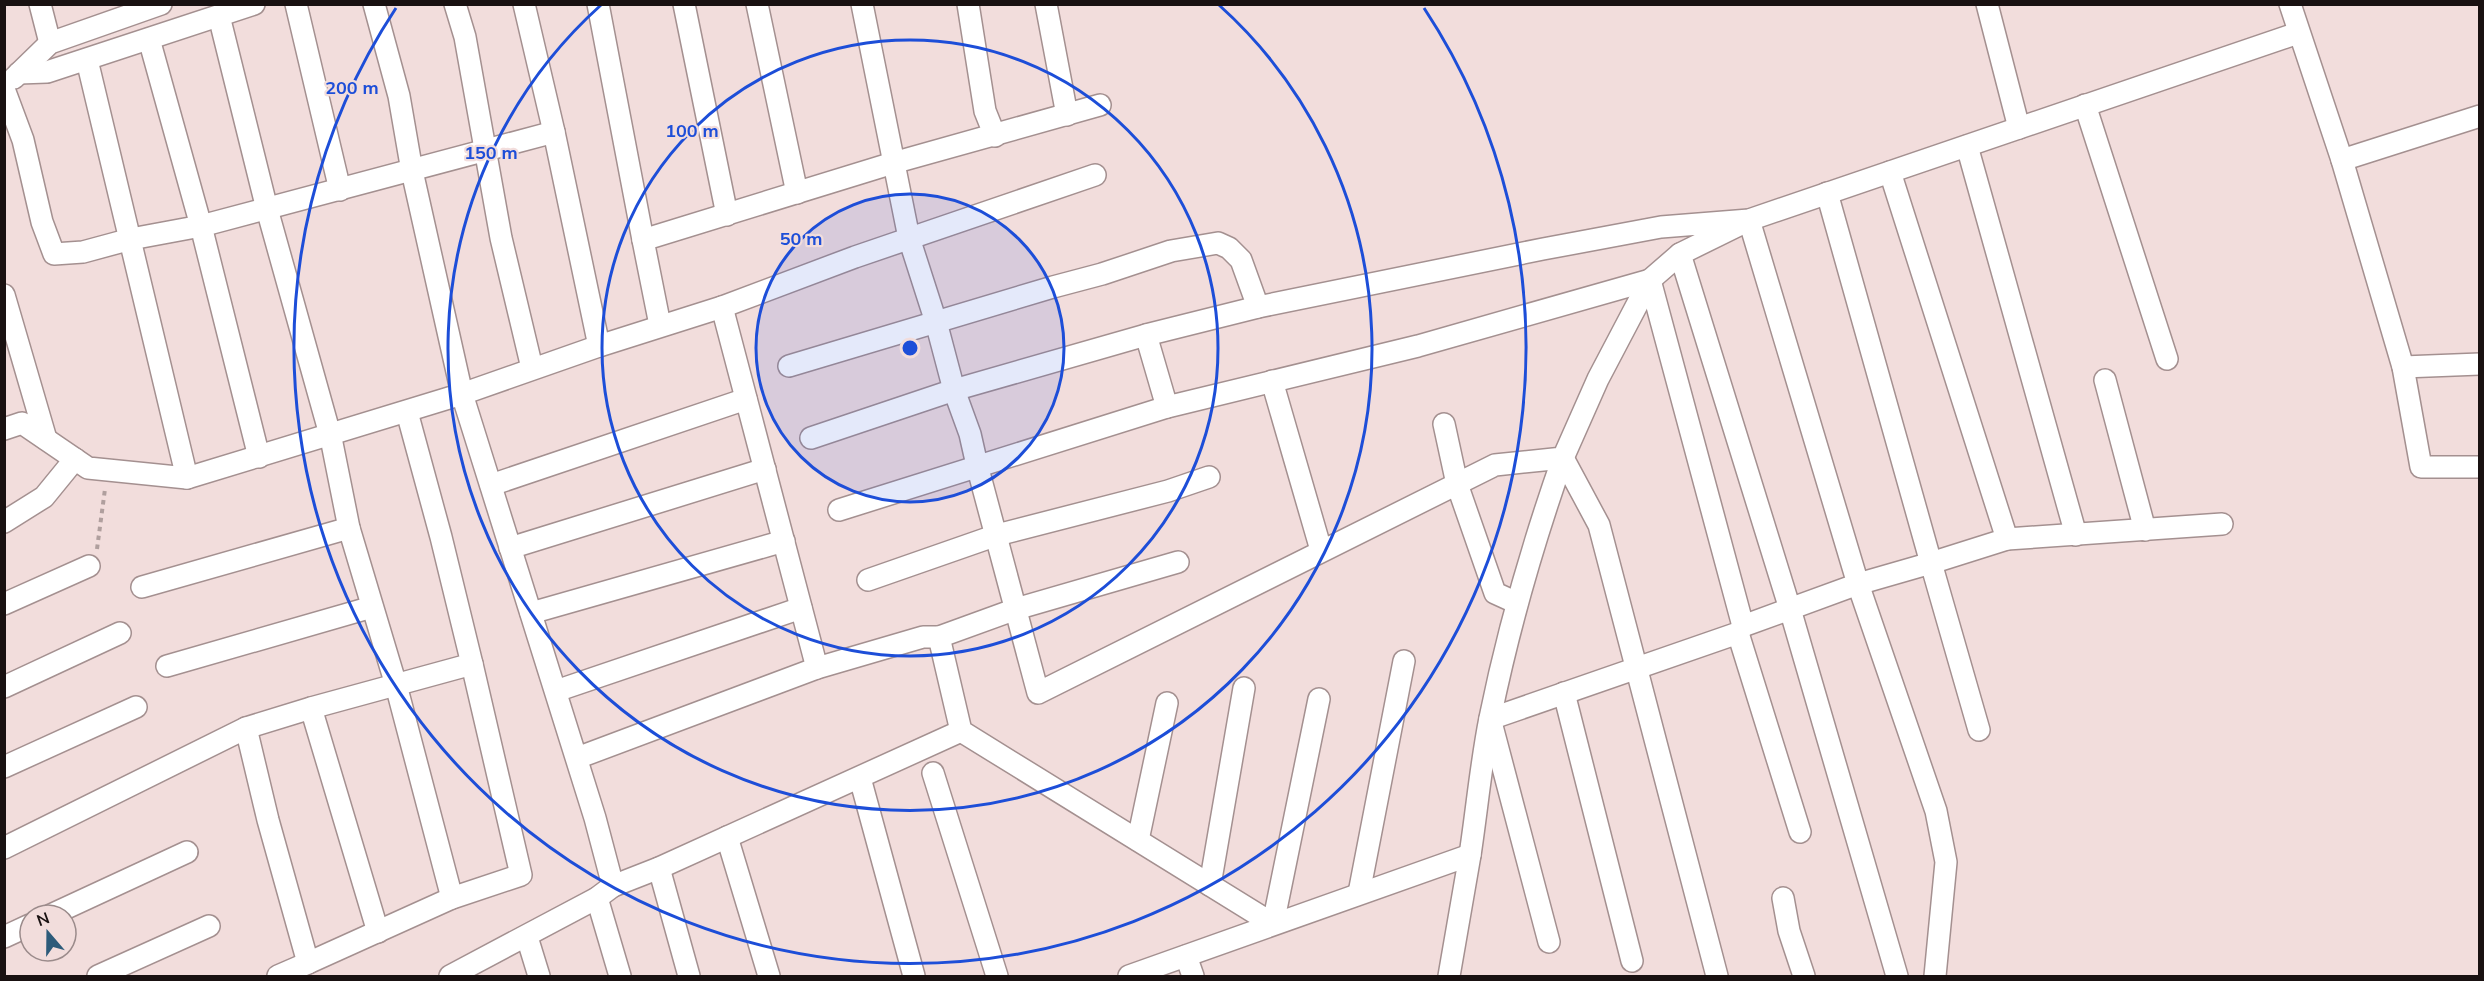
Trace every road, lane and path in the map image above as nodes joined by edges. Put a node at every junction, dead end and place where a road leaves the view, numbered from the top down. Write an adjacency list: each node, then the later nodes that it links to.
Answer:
1 (40, 4): 19 (street)
2 (254, 4): 16 (street)
3 (296, 4): 36 (street)
4 (374, 4): 33 (street)
5 (455, 4): 30 (street)
6 (524, 4): 27 (street)
7 (598, 4): 45 (street)
8 (684, 4): 40 (street)
9 (757, 4): 37 (street)
10 (862, 4): 32 (street)
11 (968, 4): 28 (street)
12 (1046, 4): 24 (street)
13 (1987, 4): 26 (street)
14 (2290, 4): 17 (street)
15 (147, 7): 19 (street)
16 (219, 16): 18 (street); 39 (street)
17 (2298, 33): 23 (street); 31 (street)
18 (149, 39): 20 (street); 42 (street)
19 (50, 43): 21 (street)
20 (87, 60): 21 (street); 44 (street)
21 (9, 83): 44 (street)
22 (1100, 105): 24 (street)
23 (2085, 105): 26 (street); 55 (street)
24 (1067, 115): 28 (street)
25 (2480, 116): 31 (street)
26 (2019, 128): 29 (street)
27 (554, 132): 30 (street); 54 (street)
28 (994, 136): 32 (street)
29 (1967, 146): 34 (street); 89 (street)
30 (486, 149): 33 (street); 59 (street)
31 (2342, 160): 58 (street)
32 (893, 163): 37 (street); 43 (street)
33 (412, 171): 36 (street); 63 (street)
34 (1890, 172): 38 (street); 90 (street)
35 (1095, 175): 43 (street)
36 (340, 190): 39 (street)
37 (797, 193): 40 (street)
38 (1827, 193): 41 (street); 95 (street)
39 (267, 209): 42 (street); 69 (street)
40 (728, 215): 45 (street)
41 (1749, 220): 46 (street); 50 (street); 98 (street)
42 (201, 226): 44 (street); 72 (street)
43 (909, 238): 49 (street); 51 (street)
44 (131, 239): 80 (street)
45 (643, 240): 52 (street)
46 (1680, 254): 47 (street); 105 (street)
47 (1650, 280): 61 (street); 73 (street); 107 (street)
48 (4, 295): 71 (street)
49 (722, 307): 52 (street); 64 (street)
50 (1258, 308): 51 (street); 53 (street)
51 (936, 322): 57 (street); 62 (street)
52 (660, 325): 54 (street)
53 (1146, 335): 62 (street); 65 (street)
54 (598, 346): 59 (street)
55 (2167, 359)
56 (2480, 364): 58 (street)
57 (789, 366)
58 (2403, 367): 76 (street)
59 (532, 368): 63 (street)
60 (2105, 380): 87 (street)
61 (1272, 381): 65 (street); 93 (street)
62 (954, 390): 70 (street); 75 (street)
63 (462, 394): 66 (street); 82 (street)
64 (746, 399): 78 (street); 82 (street)
65 (1167, 407): 75 (street)
66 (407, 412): 69 (street); 111 (street)
67 (1444, 424): 81 (street)
68 (4, 429): 71 (street)
69 (330, 435): 72 (street); 86 (street)
70 (811, 438)
71 (46, 439): 74 (street)
72 (259, 457): 80 (street)
73 (1563, 458): 81 (street); 100 (street); 113 (street)
74 (75, 459): 77 (street); 84 (street)
75 (977, 465): 83 (street); 88 (street)
76 (2480, 467)
77 (107, 470): 80 (street); 96 (path)
78 (765, 470): 91 (street); 92 (street)
79 (1209, 477): 88 (street)
80 (188, 478)
81 (1457, 484): 93 (street); 100 (street)
82 (491, 485): 92 (street)
83 (839, 510)
84 (4, 522)
85 (2222, 524): 87 (street)
86 (349, 528): 99 (street); 102 (street)
87 (2145, 530): 89 (street)
88 (997, 535): 97 (street); 104 (street)
89 (2076, 535): 90 (street)
90 (2007, 539): 95 (street)
91 (784, 541): 103 (street); 106 (street)
92 (510, 548): 106 (street)
93 (1322, 550): 104 (street)
94 (1178, 562): 104 (street)
95 (1931, 563): 98 (street); 126 (street)
96 (89, 566): 101 (street)
97 (868, 580)
98 (1858, 584): 105 (street); 170 (street)
99 (142, 587)
100 (1517, 603): 124 (street)
101 (4, 604)
102 (372, 607): 112 (street); 115 (street)
103 (801, 608): 114 (street); 118 (street)
104 (1016, 609): 109 (street)
105 (1790, 609): 107 (street); 169 (street)
106 (531, 613): 118 (street)
107 (1741, 630): 113 (street); 132 (street)
108 (120, 633): 116 (street)
109 (939, 637): 114 (street); 127 (street)
110 (1404, 661): 141 (street)
111 (472, 664): 115 (street); 142 (street)
112 (167, 666)
113 (1637, 667): 119 (street); 167 (street)
114 (817, 668): 128 (street)
115 (396, 685): 123 (street); 142 (street)
116 (4, 687)
117 (1244, 688): 139 (street)
118 (555, 691): 128 (street)
119 (1564, 693): 124 (street); 153 (street)
120 (1319, 699): 145 (street)
121 (1167, 703): 134 (street)
122 (136, 706): 129 (street)
123 (311, 708): 125 (street); 148 (street)
124 (1490, 719): 137 (street); 151 (street)
125 (246, 728): 135 (street); 154 (street)
126 (1979, 730)
127 (962, 731): 131 (street); 134 (street)
128 (577, 758): 140 (street)
129 (4, 767)
130 (933, 772): 163 (street)
131 (860, 778): 133 (street); 162 (street)
132 (1800, 832)
133 (727, 837): 138 (street); 161 (street)
134 (1138, 840): 139 (street)
135 (4, 848)
136 (187, 852): 144 (street)
137 (1470, 855): 141 (street); 166 (street)
138 (659, 868): 140 (street); 160 (street)
139 (1210, 885): 145 (street)
140 (605, 892): 150 (street); 159 (street)
141 (1359, 892): 145 (street)
142 (452, 898): 148 (street)
143 (1783, 898): 168 (street)
144 (77, 903)
145 (1273, 924): 152 (street)
146 (209, 926): 156 (street)
147 (18, 931): 149 (street)
148 (378, 932): 154 (street)
149 (4, 937)
150 (527, 937): 155 (street); 158 (street)
151 (1549, 942)
152 (1186, 956): 164 (street); 165 (street)
153 (1632, 961)
154 (308, 963): 157 (street)
155 (455, 975)
156 (98, 976)
157 (278, 976)
158 (539, 976)
159 (620, 976)
160 (689, 976)
161 (769, 976)
162 (914, 976)
163 (997, 976)
164 (1129, 976)
165 (1193, 976)
166 (1449, 976)
167 (1717, 976)
168 (1804, 976)
169 (1898, 976)
170 (1935, 976)

